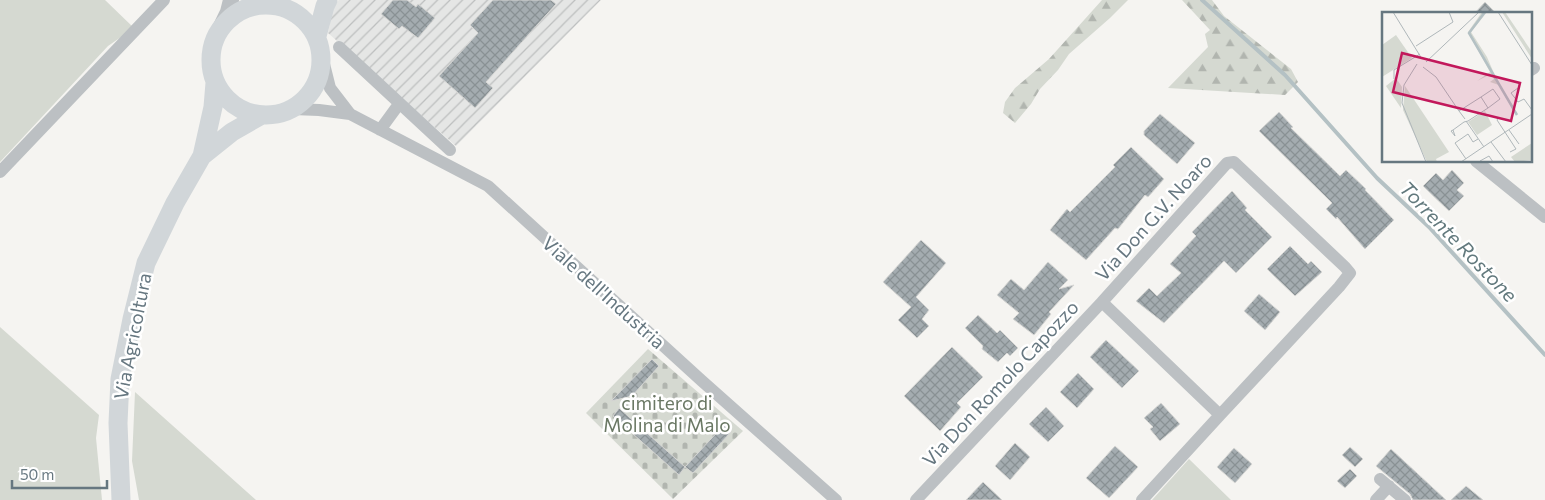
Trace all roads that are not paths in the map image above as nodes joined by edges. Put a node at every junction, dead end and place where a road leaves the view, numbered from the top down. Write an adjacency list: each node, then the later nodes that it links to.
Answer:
1 (164, 0): 20 (street)
2 (231, 0): 8 (street, Viale dell'Industria)
3 (306, 0): 6 (main road)
4 (328, 0): 7 (main road)
5 (259, 2): 6 (main road, Viale dell'Industria); 8 (main road, Viale dell'Industria)
6 (284, 7): 7 (main road, Viale dell'Industria)
7 (317, 36): 10 (main road, Viale dell'Industria)
8 (214, 42): 11 (main road, Viale dell'Industria)
9 (339, 47): 12 (street)
10 (322, 56): 13 (main road, Viale dell'Industria); 14 (street, Viale dell'Industria)
11 (215, 83): 15 (main road, Viale dell'Industria); 18 (main road, Via Agricoltura)
12 (399, 104): 16 (street); 17 (street)
13 (293, 109): 14 (street, Viale dell'Industria); 15 (main road, Viale dell'Industria)
14 (350, 114): 16 (street, Viale dell'Industria)
15 (260, 116): 18 (main road, Via Agricoltura)
16 (380, 130): 25 (street, Viale dell'Industria)
17 (450, 150)
18 (202, 156): 24 (main road, Via Agricoltura)
19 (1477, 162): 21 (street)
20 (0, 172)
21 (1545, 217)
22 (1102, 302): 23 (street, Via Don Romolo Capozzo); 23 (street, Via Don G.V. Noaro); 26 (street, Via Don Romolo Capozzo)
23 (1220, 415): 27 (street)
24 (122, 500)
25 (836, 500)
26 (916, 500)
27 (1142, 500)
28 (1376, 500): 29 (street)
29 (1405, 500)

